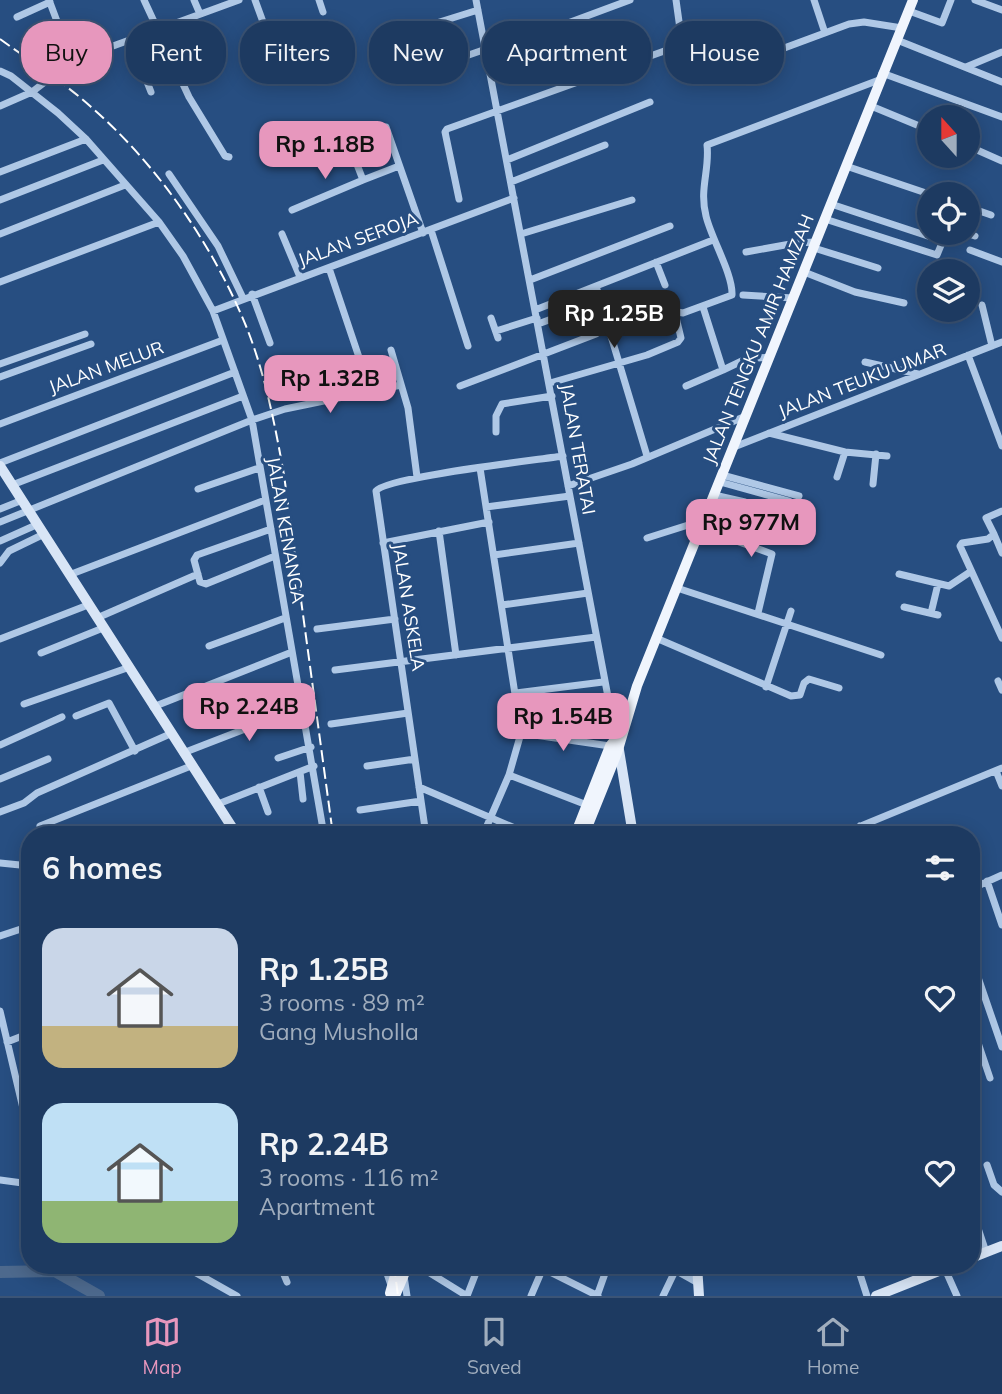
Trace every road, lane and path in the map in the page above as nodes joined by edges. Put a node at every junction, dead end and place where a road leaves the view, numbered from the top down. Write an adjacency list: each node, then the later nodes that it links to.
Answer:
1 (144, 0): 21 (street)
2 (194, 0): 18 (street)
3 (239, 0): 13 (street)
4 (255, 0): 23 (street)
5 (319, 0): 17 (street)
6 (476, 0): 15 (street, JALAN TERATAI)
7 (630, 0): 25 (street)
8 (676, 0): 26 (street)
9 (814, 0): 29 (street)
10 (951, 0): 14 (street)
11 (975, 0): 16 (street)
12 (50, 1): 19 (street); 20 (street)
13 (226, 2): 18 (street)
14 (911, 5): 27 (main road, JALAN TENGKU AMIR HAMZAH)
15 (478, 9): 24 (street); 28 (street, JALAN TERATAI)
16 (1002, 10)
17 (323, 12)
18 (200, 14): 22 (street)
19 (17, 17)
20 (57, 21)
21 (152, 21)
22 (182, 21)
23 (263, 21)
24 (441, 21)
25 (571, 21)
26 (678, 21)
27 (902, 27): 29 (street); 30 (main road, JALAN TENGKU AMIR HAMZAH)
28 (482, 30)
29 (825, 33): 31 (street)
30 (897, 40): 34 (street); 36 (main road, JALAN TENGKU AMIR HAMZAH)
31 (784, 48)
32 (665, 51): 47 (street)
33 (1002, 51): 34 (street)
34 (966, 67): 37 (street)
35 (0, 71): 42 (street, JALAN KENANGA)
36 (880, 77): 46 (main road, JALAN TENGKU AMIR HAMZAH); 48 (street); 83 (street)
37 (1002, 82)
38 (42, 84): 42 (street)
39 (148, 84): 43 (street)
40 (182, 84): 55 (street)
41 (492, 84): 47 (street, JALAN TERATAI)
42 (32, 92): 45 (street); 51 (street, JALAN KENANGA)
43 (151, 92)
44 (650, 102): 57 (street)
45 (0, 106)
46 (871, 106): 49 (street); 60 (main road, JALAN TENGKU AMIR HAMZAH)
47 (498, 112): 57 (street, JALAN TERATAI); 68 (street)
48 (1002, 117)
49 (917, 125)
50 (386, 127): 59 (street)
51 (86, 139): 56 (street, JALAN KENANGA); 61 (street)
52 (605, 145): 64 (street)
53 (351, 149): 63 (street)
54 (980, 151): 58 (street)
55 (229, 157)
56 (103, 160): 65 (street, JALAN KENANGA); 69 (street)
57 (507, 160): 64 (street, JALAN TERATAI)
58 (1002, 160)
59 (399, 166): 63 (street); 78 (street)
60 (846, 166): 66 (street); 71 (main road, JALAN TENGKU AMIR HAMZAH)
61 (0, 172)
62 (169, 174): 100 (street)
63 (363, 180): 72 (street)
64 (511, 183): 67 (street, JALAN TERATAI)
65 (125, 185): 76 (street, JALAN KENANGA); 80 (street)
66 (917, 190)
67 (514, 198): 78 (street, JALAN SEROJA); 82 (street, JALAN TERATAI)
68 (458, 199)
69 (0, 200)
70 (632, 200): 82 (street)
71 (831, 204): 75 (main road, JALAN TENGKU AMIR HAMZAH); 79 (street)
72 (292, 210)
73 (980, 211): 74 (street)
74 (991, 215)
75 (825, 219): 84 (main road, JALAN TENGKU AMIR HAMZAH); 85 (street)
76 (159, 222): 95 (street); 106 (street, JALAN KENANGA)
77 (670, 226): 94 (street)
78 (427, 231): 90 (street, JALAN SEROJA); 117 (street)
79 (917, 232)
80 (0, 234)
81 (282, 234): 93 (street)
82 (521, 234): 94 (street, JALAN TERATAI)
83 (713, 240): 88 (street); 105 (street)
84 (815, 245): 87 (street); 91 (street); 92 (main road, JALAN TENGKU AMIR HAMZAH)
85 (942, 245)
86 (970, 250): 89 (street)
87 (746, 252)
88 (656, 262): 96 (street); 97 (street)
89 (1002, 262)
90 (329, 268): 93 (street, JALAN SEROJA); 134 (street)
91 (878, 268)
92 (804, 272): 101 (main road, JALAN TENGKU AMIR HAMZAH); 103 (street)
93 (300, 277): 98 (street, JALAN SEROJA)
94 (530, 280): 108 (street, JALAN TERATAI)
95 (0, 282)
96 (666, 285)
97 (596, 286): 102 (street); 108 (street)
98 (252, 294): 100 (street, JALAN SEROJA); 115 (street)
99 (743, 296): 101 (street)
100 (243, 298): 106 (street, JALAN SEROJA)
101 (793, 298): 122 (main road, JALAN TENGKU AMIR HAMZAH)
102 (600, 301): 108 (street); 110 (street)
103 (904, 303)
104 (982, 305): 118 (street)
105 (703, 307): 107 (street); 126 (street)
106 (213, 311): 113 (street, JALAN KENANGA)
107 (676, 313): 110 (street); 124 (street)
108 (537, 317): 109 (street); 120 (street, JALAN TERATAI)
109 (491, 318)
110 (610, 330): 124 (street)
111 (85, 334): 125 (street)
112 (596, 334): 120 (street)
113 (223, 340): 127 (street, JALAN KENANGA); 139 (street, JALAN MELUR)
114 (1002, 342): 118 (street, JALAN TEUKU UMAR)
115 (270, 343)
116 (91, 345): 129 (street)
117 (468, 346)
118 (992, 346): 121 (street, JALAN TEUKU UMAR)
119 (391, 350): 131 (street)
120 (544, 355): 130 (street, JALAN TERATAI); 132 (street)
121 (968, 355): 128 (street, JALAN TEUKU UMAR); 142 (street)
122 (770, 357): 126 (street); 137 (main road, JALAN TENGKU AMIR HAMZAH)
123 (865, 362): 128 (street)
124 (618, 363): 130 (street); 147 (street)
125 (0, 364)
126 (723, 370): 133 (street)
127 (234, 372): 135 (street, JALAN KENANGA); 149 (street)
128 (919, 374): 141 (street, JALAN TEUKU UMAR)
129 (0, 377)
130 (550, 383): 136 (street, JALAN TERATAI)
131 (401, 385): 134 (street); 152 (street)
132 (460, 386)
133 (686, 386)
134 (371, 393): 138 (street)
135 (243, 396): 138 (street, JALAN KENANGA); 156 (street)
136 (552, 396): 140 (street); 146 (street, JALAN TERATAI)
137 (746, 416): 143 (main road, JALAN TENGKU AMIR HAMZAH); 147 (street)
138 (252, 420): 150 (street, JALAN KENANGA); 168 (street)
139 (0, 424)
140 (496, 432)
141 (769, 433): 143 (street, JALAN TEUKU UMAR); 144 (street)
142 (1002, 446)
143 (734, 447): 154 (main road, JALAN TENGKU AMIR HAMZAH)
144 (845, 452): 145 (street); 153 (street)
145 (876, 454): 148 (street); 155 (street)
146 (563, 456): 151 (street, JALAN ASKELA); 157 (street, JALAN TERATAI)
147 (646, 456): 157 (street)
148 (887, 456)
149 (0, 465): 156 (street)
150 (259, 468): 158 (street); 162 (street, JALAN KENANGA)
151 (480, 468): 152 (street, JALAN ASKELA); 166 (street)
152 (417, 477): 180 (street, JALAN ASKELA)
153 (837, 477)
154 (721, 478): 159 (main road, JALAN TENGKU AMIR HAMZAH); 161 (street); 164 (street)
155 (873, 484)
156 (12, 485): 163 (street)
157 (568, 486): 160 (street, JALAN TERATAI)
158 (198, 489)
159 (714, 495): 165 (street); 173 (main road, JALAN TENGKU AMIR HAMZAH)
160 (570, 496): 166 (street); 181 (street, JALAN TERATAI)
161 (799, 496)
162 (265, 500): 174 (street, JALAN KENANGA); 189 (street)
163 (20, 501): 167 (street); 168 (street)
164 (789, 501)
165 (746, 502)
166 (486, 507): 171 (street)
167 (0, 509)
168 (27, 511): 170 (street); 172 (street)
169 (1002, 511): 176 (street)
170 (0, 522)
171 (489, 522): 175 (street); 183 (street)
172 (36, 524): 177 (street); 179 (street)
173 (702, 524): 178 (street); 191 (main road, JALAN TENGKU AMIR HAMZAH); 197 (street)
174 (271, 529): 184 (street, JALAN KENANGA); 187 (street)
175 (439, 531): 180 (street); 211 (street)
176 (994, 534): 182 (street); 186 (street)
177 (42, 535): 185 (street); 189 (street)
178 (647, 538)
179 (0, 541)
180 (383, 542): 199 (street, JALAN ASKELA)
181 (579, 543): 183 (street); 192 (street, JALAN TERATAI)
182 (1002, 553)
183 (494, 555): 194 (street)
184 (275, 556): 187 (street); 198 (street, JALAN KENANGA)
185 (0, 563)
186 (970, 572): 190 (street); 205 (street)
187 (198, 574): 200 (street)
188 (899, 574): 190 (street)
189 (69, 575): 193 (street)
190 (938, 584): 195 (street)
191 (677, 588): 197 (street); 204 (main road, JALAN TENGKU AMIR HAMZAH)
192 (588, 593): 194 (street); 203 (street, JALAN TERATAI)
193 (88, 605): 200 (street); 206 (street)
194 (502, 605): 208 (street)
195 (904, 607)
196 (791, 611): 201 (street)
197 (758, 613): 201 (street)
198 (285, 618): 207 (street); 209 (street, JALAN KENANGA)
199 (394, 619): 202 (street); 213 (street, JALAN ASKELA)
200 (100, 623): 210 (street); 214 (street)
201 (787, 624): 212 (street); 218 (street)
202 (317, 629)
203 (596, 637): 208 (street); 217 (street, JALAN TERATAI)
204 (656, 638): 218 (street); 231 (main road, JALAN TENGKU AMIR HAMZAH)
205 (1002, 638)
206 (0, 639)
207 (209, 646)
208 (508, 649): 211 (street); 221 (street)
209 (292, 652): 223 (street, JALAN KENANGA); 224 (street)
210 (41, 653)
211 (456, 655): 213 (street)
212 (881, 655)
213 (401, 661): 215 (street); 225 (street, JALAN ASKELA)
214 (127, 668): 222 (street); 224 (street)
215 (335, 670)
216 (998, 681): 220 (street)
217 (603, 682): 221 (street); 231 (street, JALAN TERATAI)
218 (766, 687): 219 (street)
219 (839, 688)
220 (1002, 690)
221 (516, 693): 229 (street)
222 (24, 704)
223 (304, 706): 233 (street, JALAN KENANGA); 235 (street)
224 (152, 707): 230 (street)
225 (408, 713): 228 (street); 238 (street, JALAN ASKELA)
226 (76, 716): 234 (street)
227 (62, 718): 232 (street)
228 (331, 724)
229 (521, 733): 231 (street); 244 (street)
230 (170, 734): 234 (street); 235 (street)
231 (617, 741): 252 (main road, JALAN TENGKU AMIR HAMZAH); 264 (main road, JALAN TENGKU AMIR HAMZAH); 265 (street)
232 (0, 745)
233 (311, 747): 236 (street); 240 (street, JALAN KENANGA)
234 (135, 751): 254 (street)
235 (183, 753): 239 (street)
236 (278, 758)
237 (47, 759): 245 (street)
238 (415, 759): 241 (street); 248 (street, JALAN ASKELA)
239 (191, 765): 251 (street); 257 (street)
240 (314, 766): 243 (street); 259 (street, JALAN KENANGA)
241 (367, 766)
242 (999, 769): 246 (street); 266 (street)
243 (300, 772): 247 (street); 249 (street)
244 (509, 775): 252 (street); 256 (street)
245 (0, 779)
246 (1002, 786)
247 (259, 787): 251 (street); 255 (street)
248 (419, 787): 250 (street, JALAN ASKELA); 256 (street)
249 (303, 799)
250 (421, 801): 253 (street); 260 (street, JALAN ASKELA)
251 (218, 804): 258 (street)
252 (587, 805): 263 (main road, JALAN TENGKU AMIR HAMZAH)
253 (360, 810)
254 (0, 811)
255 (268, 812)
256 (490, 817): 261 (street); 262 (street)
257 (40, 826)
258 (231, 826)
259 (323, 826)
260 (425, 826)
261 (486, 826)
262 (510, 826)
263 (579, 826)
264 (587, 826)
265 (631, 826)
266 (860, 826)
267 (0, 863): 268 (street)
268 (21, 865)
269 (1002, 875): 270 (street)
270 (986, 881): 271 (street); 272 (street)
271 (980, 884)
272 (1002, 925)
273 (21, 929): 274 (street)
274 (0, 936)
275 (980, 985): 279 (street)
276 (0, 1011): 278 (street)
277 (21, 1037): 278 (street)
278 (7, 1042): 282 (street)
279 (1002, 1047)
280 (980, 1049): 281 (street)
281 (990, 1078)
282 (21, 1100)
283 (987, 1165): 286 (street)
284 (0, 1181): 285 (street)
285 (21, 1183)
286 (1002, 1192)
287 (980, 1234): 289 (street)
288 (1002, 1246): 289 (street)
289 (986, 1252): 290 (street)
290 (980, 1254)
291 (200, 1274): 311 (street)
292 (284, 1274): 307 (street)
293 (387, 1274): 309 (street)
294 (400, 1274): 309 (main road)
295 (404, 1274): 312 (street)
296 (432, 1274): 313 (street)
297 (476, 1274): 313 (street)
298 (538, 1274): 314 (street)
299 (556, 1274): 315 (street)
300 (605, 1274): 315 (street)
301 (673, 1274): 316 (street)
302 (682, 1274): 308 (street)
303 (697, 1274): 308 (street)
304 (860, 1274): 318 (street)
305 (930, 1274): 310 (street)
306 (945, 1274): 320 (street)
307 (287, 1282)
308 (698, 1283): 317 (street)
309 (392, 1293)
310 (889, 1294): 319 (street)
311 (237, 1296)
312 (407, 1296)
313 (467, 1296)
314 (531, 1296)
315 (598, 1296)
316 (663, 1296)
317 (699, 1296)
318 (867, 1296)
319 (876, 1296)
320 (957, 1296)

